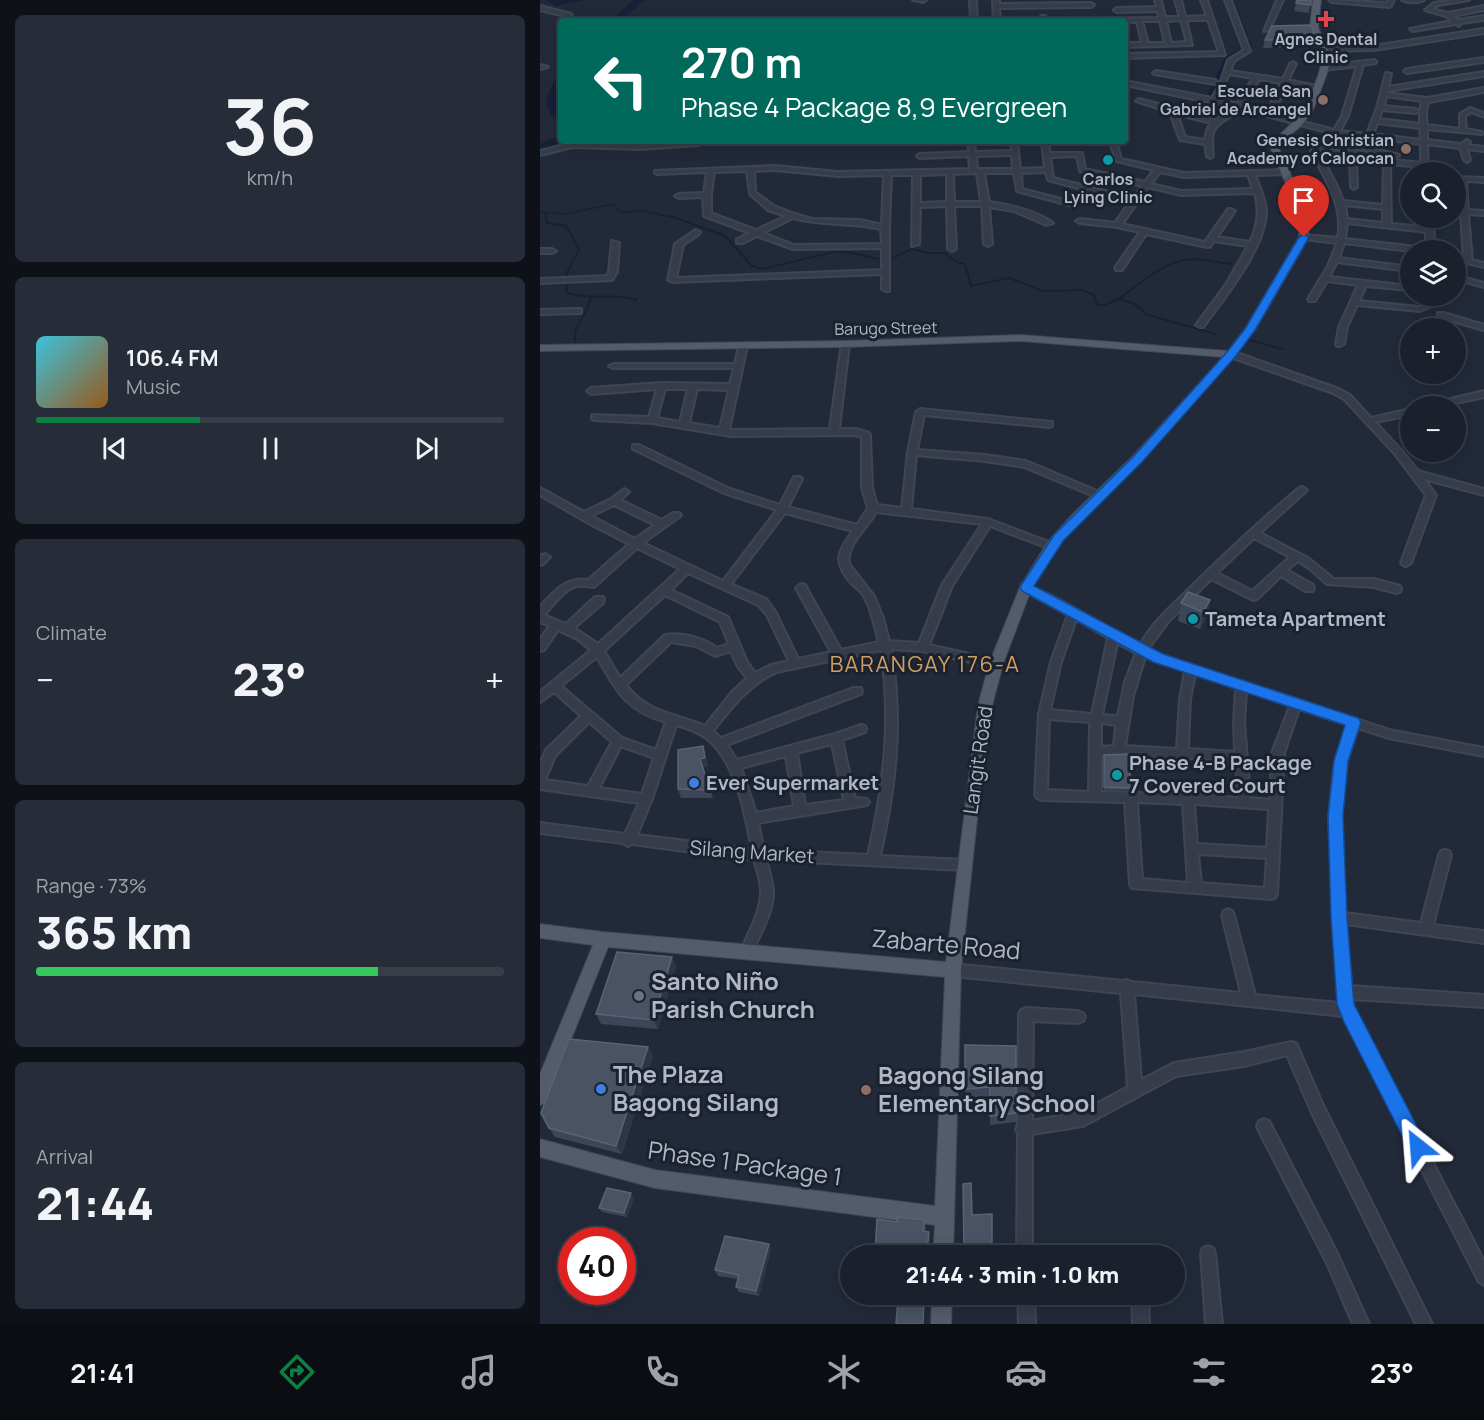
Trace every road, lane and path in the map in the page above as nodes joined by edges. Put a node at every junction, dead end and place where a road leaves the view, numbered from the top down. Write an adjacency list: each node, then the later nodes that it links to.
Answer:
1 (916, 0): 2 (street)
2 (923, 0)
3 (973, 0): 26 (street)
4 (1115, 0): 22 (street)
5 (1138, 0): 23 (street)
6 (1158, 0): 21 (street)
7 (1178, 0): 33 (street)
8 (1204, 0): 30 (street)
9 (1228, 0): 55 (street)
10 (1280, 0): 38 (street)
11 (1317, 0): 44 (main road)
12 (1332, 0): 18 (street)
13 (1405, 0): 14 (street)
14 (1421, 0)
15 (1468, 0): 20 (street); 25 (street)
16 (1091, 2): 17 (street); 28 (street)
17 (996, 3): 27 (street)
18 (1390, 3)
19 (540, 8): 24 (street)
20 (1483, 8): 25 (street)
21 (1160, 9): 23 (street); 32 (street)
22 (1117, 10): 23 (street); 29 (street)
23 (1140, 10)
24 (569, 15)
25 (1448, 15): 36 (street)
26 (974, 18)
27 (997, 18)
28 (1094, 18)
29 (1118, 18)
30 (1210, 18): 33 (street); 46 (street)
31 (1484, 18): 36 (street)
32 (1162, 19): 33 (street); 34 (street); 41 (street)
33 (1183, 19): 41 (street)
34 (1139, 20): 35 (street); 43 (street)
35 (1128, 21)
36 (1456, 22): 37 (street); 40 (street)
37 (1413, 29)
38 (1266, 30)
39 (1484, 31): 40 (street)
40 (1470, 33): 44 (street)
41 (1168, 44): 43 (street)
42 (1128, 45): 43 (street)
43 (1146, 45)
44 (1323, 49): 53 (main road)
45 (1128, 55): 46 (street)
46 (1153, 56): 56 (street)
47 (1484, 60): 51 (street)
48 (1374, 62): 49 (street)
49 (1361, 63): 53 (street); 85 (street)
50 (1293, 64): 61 (street)
51 (1446, 64): 54 (street); 60 (street)
52 (1401, 65): 54 (street)
53 (1324, 68): 66 (main road)
54 (1407, 71): 64 (street)
55 (1227, 72): 59 (street); 70 (street)
56 (1156, 73): 62 (street); 65 (street)
57 (1388, 74): 67 (street)
58 (1484, 74): 60 (street)
59 (1257, 77): 61 (street); 74 (street)
60 (1461, 77): 64 (street); 68 (street)
61 (1286, 81): 66 (street); 78 (street)
62 (1215, 82)
63 (1128, 83): 65 (street)
64 (1421, 83): 67 (street); 69 (street)
65 (1148, 86): 70 (street)
66 (1318, 87): 81 (main road)
67 (1385, 92): 71 (street); 75 (street)
68 (1483, 92): 69 (street)
69 (1439, 98): 71 (street)
70 (1214, 100): 74 (street)
71 (1427, 100): 82 (street)
72 (1139, 101): 73 (street)
73 (1172, 108): 79 (street); 87 (street)
74 (1238, 108): 78 (street); 79 (street)
75 (1380, 108): 76 (street); 80 (street)
76 (1416, 111)
77 (1484, 115): 83 (street)
78 (1269, 116): 81 (street)
79 (1214, 122): 87 (street)
80 (1375, 122): 82 (street); 86 (street)
81 (1300, 123): 85 (street); 121 (main road)
82 (1423, 126): 83 (street); 88 (street)
83 (1463, 131): 84 (street)
84 (1482, 131): 96 (street)
85 (1336, 132): 86 (street); 97 (street)
86 (1369, 137): 88 (street); 98 (street)
87 (1208, 142): 106 (street)
88 (1424, 142): 96 (street); 110 (street)
89 (573, 144): 100 (street)
90 (595, 144): 91 (street)
91 (697, 144)
92 (971, 144): 102 (street)
93 (1014, 144): 101 (street)
94 (1046, 144): 103 (street)
95 (1114, 144): 115 (street)
96 (1463, 146): 99 (street); 108 (street)
97 (1318, 147): 107 (street); 134 (street)
98 (1358, 147): 104 (street); 107 (street)
99 (1484, 149)
100 (540, 153)
101 (1015, 153): 102 (street); 113 (street)
102 (972, 154): 105 (street); 117 (street)
103 (1048, 155): 114 (street); 126 (street)
104 (1396, 155)
105 (920, 156)
106 (1210, 156)
107 (1349, 157): 109 (street); 127 (street)
108 (1467, 160)
109 (1387, 162): 111 (street); 138 (street)
110 (1425, 162)
111 (1400, 164)
112 (750, 169): 116 (street); 122 (street); 143 (street)
113 (1016, 170): 114 (street); 117 (street); 131 (street)
114 (1050, 170): 132 (street)
115 (1158, 170): 123 (street); 126 (street)
116 (711, 171): 118 (street); 129 (street)
117 (977, 171): 120 (street); 133 (street)
118 (657, 172)
119 (917, 172): 120 (street); 122 (street); 137 (street)
120 (950, 172): 135 (street)
121 (1286, 172): 123 (street); 155 (main road)
122 (888, 173): 149 (street)
123 (1251, 173): 128 (street)
124 (1466, 179): 125 (street)
125 (1484, 180)
126 (1146, 186): 128 (street); 132 (street)
127 (1354, 187)
128 (1257, 191): 163 (street)
129 (707, 195): 130 (street); 154 (street)
130 (679, 196)
131 (1045, 198): 136 (street); 141 (street)
132 (1136, 201): 147 (street)
133 (985, 202): 135 (street); 141 (street); 162 (street)
134 (1341, 203): 138 (street); 145 (street)
135 (951, 204): 137 (street); 166 (street)
136 (1073, 205)
137 (916, 206): 161 (street)
138 (1386, 207): 148 (street)
139 (1231, 211): 156 (street)
140 (1466, 212): 142 (street)
141 (1031, 213): 146 (street)
142 (1484, 213)
143 (792, 216): 149 (street); 154 (street)
144 (1080, 221): 147 (street)
145 (1344, 221): 148 (street); 158 (street)
146 (1049, 223)
147 (1117, 225): 152 (street)
148 (1387, 225): 151 (street)
149 (885, 228): 164 (street)
150 (1466, 228): 170 (street)
151 (1430, 230): 157 (street)
152 (1144, 231): 156 (street); 172 (street)
153 (696, 232): 174 (street)
154 (756, 232): 159 (street); 164 (street)
155 (1304, 237): 158 (street); 194 (main road, Langit Road)
156 (1212, 238): 163 (street)
157 (1430, 240)
158 (1341, 241): 165 (street); 169 (street)
159 (740, 242)
160 (615, 243): 177 (street)
161 (915, 244)
162 (988, 244)
163 (1253, 245): 188 (street)
164 (886, 246): 174 (street)
165 (1400, 247)
166 (952, 249)
167 (540, 251): 168 (street)
168 (552, 251)
169 (1336, 260): 173 (street); 175 (street)
170 (1468, 261): 171 (street)
171 (1484, 265)
172 (1119, 268)
173 (1400, 268)
174 (885, 272): 181 (street)
175 (1325, 279): 178 (street); 182 (street)
176 (1466, 280): 179 (street)
177 (540, 281)
178 (1363, 283): 180 (street); 183 (street)
179 (1484, 285)
180 (1400, 287)
181 (886, 288)
182 (1312, 299)
183 (1356, 303): 184 (street); 191 (street)
184 (1425, 306)
185 (578, 311): 186 (street)
186 (540, 312)
187 (1441, 315): 189 (street)
188 (1200, 325)
189 (1484, 328)
190 (845, 344): 192 (main road, Barugo Street); 194 (main road, Barugo Street); 210 (street)
191 (1340, 344)
192 (743, 346): 193 (main road, Barugo Street); 196 (street)
193 (540, 348)
194 (1231, 354): 206 (street); 219 (main road, Langit Road)
195 (613, 366): 196 (street)
196 (738, 366): 199 (street)
197 (662, 386): 198 (street); 200 (street); 205 (street)
198 (693, 386): 199 (street); 208 (street)
199 (734, 387): 209 (street)
200 (591, 391)
201 (1484, 394): 202 (street)
202 (1466, 398)
203 (1400, 414): 206 (street)
204 (595, 417): 205 (street)
205 (652, 420): 208 (street)
206 (1368, 421): 213 (street)
207 (1049, 424): 212 (street)
208 (684, 425): 209 (street)
209 (724, 432): 210 (street)
210 (834, 432): 221 (street)
211 (636, 447): 222 (street)
212 (912, 452): 219 (street); 223 (street)
213 (1416, 474): 218 (street); 233 (street)
214 (797, 479): 222 (street)
215 (1302, 490): 229 (street)
216 (540, 491): 225 (street)
217 (624, 492): 220 (street)
218 (1484, 492)
219 (1099, 495): 231 (main road, Langit Road)
220 (614, 501): 225 (street); 227 (street)
221 (873, 508): 223 (street); 228 (street)
222 (783, 509): 228 (street); 237 (street)
223 (906, 513): 226 (street)
224 (676, 515): 227 (street)
225 (584, 516): 230 (street)
226 (988, 522): 231 (street); 252 (street)
227 (662, 524): 230 (street)
228 (859, 529): 250 (street)
229 (1252, 533): 232 (street); 236 (street)
230 (636, 543): 234 (street); 245 (street)
231 (1051, 546): 238 (main road, Langit Road)
232 (1296, 557): 235 (street); 241 (street)
233 (1406, 562)
234 (687, 569): 237 (street); 242 (street)
235 (1281, 571): 236 (street); 240 (street)
236 (1210, 574): 254 (street)
237 (725, 585): 256 (street)
238 (1026, 587): 244 (street); 257 (main road, Langit Road)
239 (801, 588): 255 (street)
240 (1309, 588)
241 (1396, 589)
242 (665, 591): 249 (street); 253 (street)
243 (599, 600): 247 (street)
244 (1074, 612): 248 (street); 266 (street)
245 (540, 613)
246 (540, 618): 247 (street)
247 (562, 627): 251 (street); 253 (street)
248 (1114, 635): 254 (street); 268 (street)
249 (735, 645): 259 (street); 260 (street)
250 (886, 645): 252 (street); 255 (street); 304 (street)
251 (540, 647)
252 (923, 647): 257 (street)
253 (598, 650): 260 (street); 261 (street)
254 (1142, 651): 258 (street); 270 (street)
255 (838, 655): 256 (street)
256 (795, 663): 259 (street)
257 (996, 664): 305 (main road, Langit Road)
258 (1191, 669): 262 (street); 281 (street)
259 (753, 678): 273 (street)
260 (619, 685): 269 (street)
261 (554, 686): 264 (street); 267 (street)
262 (1241, 686): 265 (street); 283 (street)
263 (857, 691): 276 (street)
264 (540, 698)
265 (1296, 703): 271 (street); 295 (street)
266 (1044, 714): 268 (street); 288 (street)
267 (588, 716): 275 (street); 285 (street)
268 (1096, 719): 270 (street); 279 (street)
269 (672, 720): 273 (street); 282 (street)
270 (1122, 721): 278 (street)
271 (1353, 722): 280 (street); 308 (street)
272 (861, 729): 274 (street)
273 (706, 732): 276 (street)
274 (836, 738): 277 (street); 294 (street)
275 (618, 741): 282 (street); 287 (street)
276 (719, 743): 284 (street)
277 (791, 750): 284 (street); 296 (street)
278 (1119, 750): 279 (street); 281 (street)
279 (1095, 752): 288 (street)
280 (1484, 752)
281 (1182, 754): 283 (street)
282 (660, 756): 290 (street)
283 (1240, 757): 293 (street)
284 (733, 766): 297 (street)
285 (540, 778)
286 (540, 784): 287 (street)
287 (592, 790): 290 (street)
288 (1095, 797): 289 (street)
289 (1131, 798): 291 (street); 306 (street)
290 (646, 799): 299 (street)
291 (1188, 799): 293 (street); 300 (street)
292 (863, 802): 294 (street)
293 (1244, 802): 295 (street)
294 (850, 804): 296 (street)
295 (1274, 805): 301 (street)
296 (800, 810): 297 (street)
297 (752, 819): 302 (street)
298 (540, 828): 299 (street, Silang Market)
299 (628, 841): 302 (street, Silang Market)
300 (1192, 849): 301 (street); 306 (street)
301 (1273, 853): 306 (street)
302 (759, 855): 304 (street, Silang Market); 313 (street)
303 (1445, 855): 309 (street)
304 (873, 859): 305 (street, Silang Market)
305 (964, 865): 314 (main road, Langit Road)
306 (1195, 889)
307 (1228, 915): 317 (street)
308 (1339, 918): 309 (street); 316 (street)
309 (1425, 930): 311 (street)
310 (540, 931): 312 (main road, Zabarte Road)
311 (1484, 937)
312 (603, 939): 313 (main road, Zabarte Road); 322 (main road)
313 (747, 951): 314 (main road, Zabarte Road)
314 (953, 970): 315 (street, Zabarte Road); 326 (main road, Langit Road)
315 (1127, 986): 317 (street, Zabarte Road); 321 (street)
316 (1345, 992): 318 (street); 319 (street)
317 (1249, 998): 319 (street, Zabarte Road)
318 (1484, 1001)
319 (1347, 1010): 330 (street)
320 (1078, 1017): 324 (street)
321 (1135, 1089): 324 (street); 339 (street)
322 (540, 1095)
323 (1264, 1126): 338 (street)
324 (1023, 1129): 328 (street)
325 (540, 1148): 326 (main road, Phase 1 Package 1)
326 (945, 1217): 327 (main road, Langit Road)
327 (944, 1245)
328 (1024, 1245)
329 (1208, 1253): 337 (street)
330 (1484, 1277)
331 (942, 1305): 334 (main road)
332 (1026, 1305): 335 (street)
333 (1140, 1305): 336 (street)
334 (941, 1324)
335 (1027, 1324)
336 (1141, 1324)
337 (1214, 1324)
338 (1361, 1324)
339 (1424, 1324)

